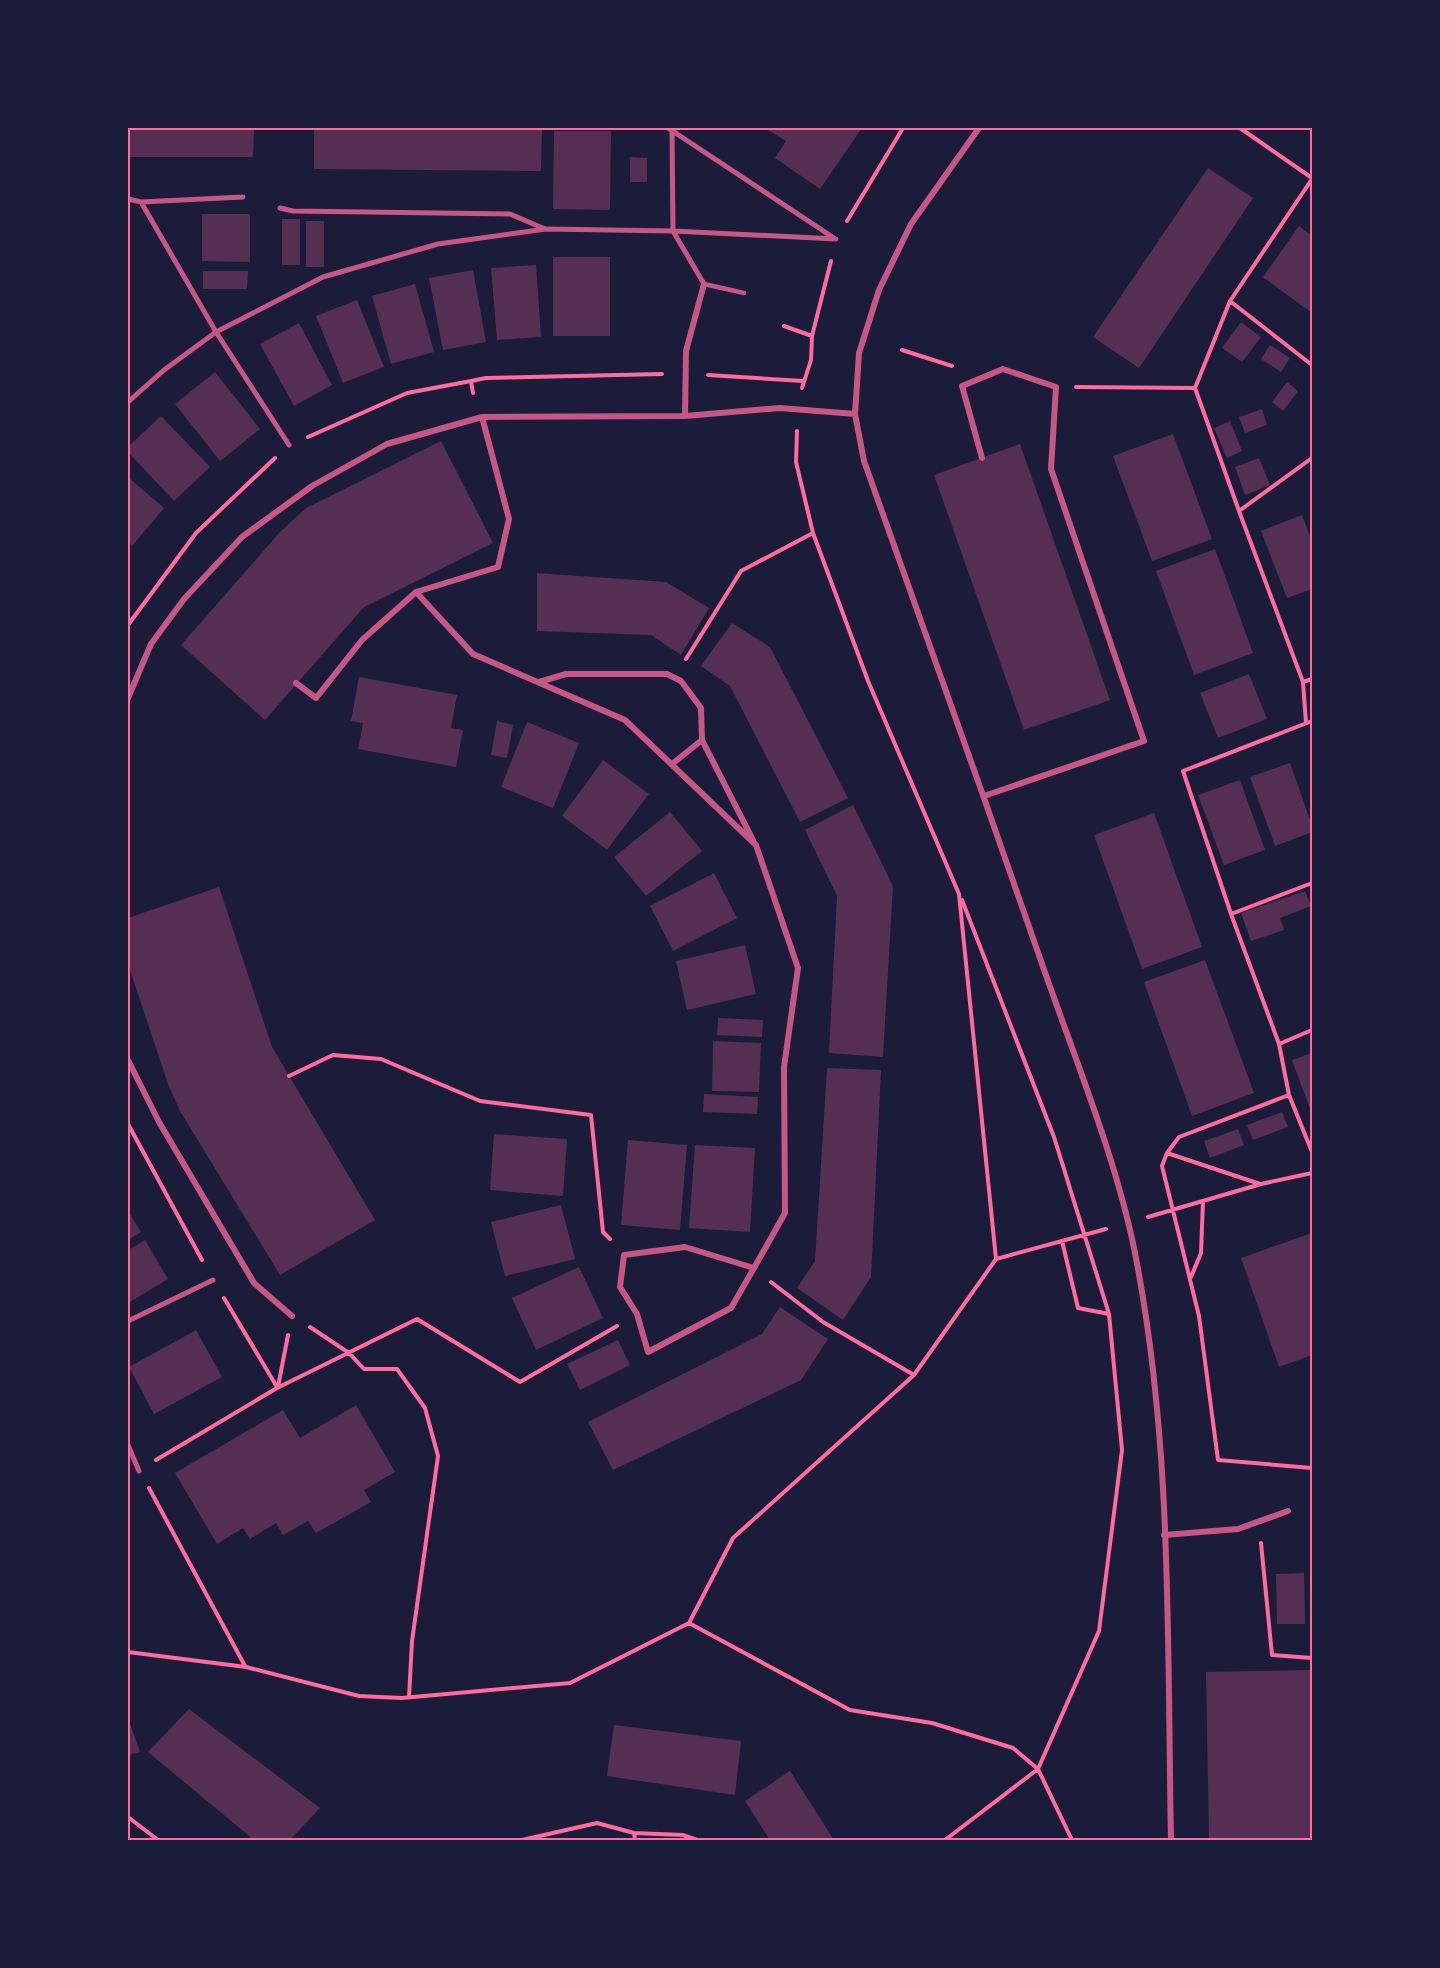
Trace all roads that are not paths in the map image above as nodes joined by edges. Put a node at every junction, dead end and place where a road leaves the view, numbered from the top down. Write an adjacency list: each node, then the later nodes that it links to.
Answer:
1 (979, 128): 13 (street)
2 (670, 129): 8 (street); 8 (street)
3 (243, 197): 5 (street)
4 (128, 199): 5 (street)
5 (141, 202): 11 (street)
6 (280, 208): 7 (street)
7 (546, 229): 8 (street); 11 (street)
8 (674, 231): 9 (street)
9 (704, 284): 10 (lane); 14 (street)
10 (744, 293)
11 (216, 332): 12 (street); 16 (street)
12 (128, 402)
13 (855, 414): 14 (street); 24 (street)
14 (685, 416): 15 (street)
15 (482, 417): 18 (street); 21 (street)
16 (289, 445)
17 (982, 458): 24 (street)
18 (416, 592): 19 (street); 20 (street)
19 (539, 682): 22 (street); 23 (street)
20 (296, 683)
21 (128, 698)
22 (702, 740): 23 (street); 25 (street)
23 (672, 764): 25 (street)
24 (984, 796): 34 (street)
25 (756, 845): 27 (street)
26 (128, 1060): 29 (street)
27 (754, 1268): 27 (street)
28 (213, 1280): 30 (street)
29 (292, 1316)
30 (128, 1321)
31 (128, 1445): 32 (street)
32 (139, 1471)
33 (1288, 1511): 34 (street)
34 (1164, 1535): 35 (street)
35 (1171, 1840)

